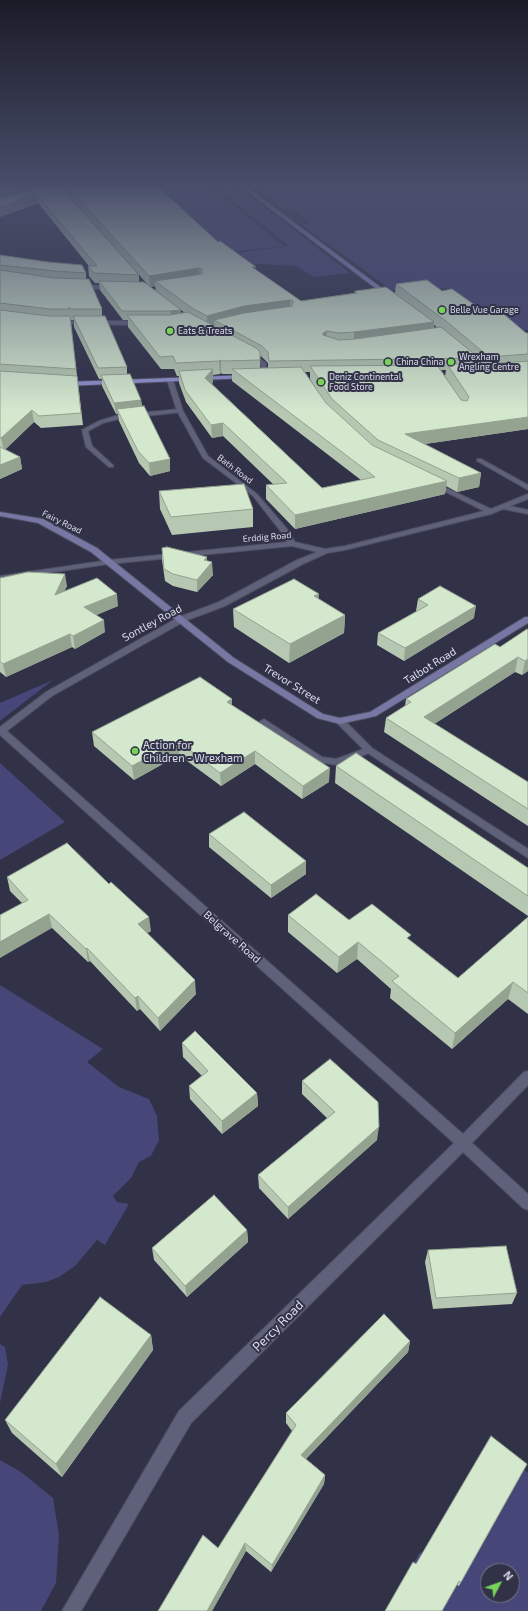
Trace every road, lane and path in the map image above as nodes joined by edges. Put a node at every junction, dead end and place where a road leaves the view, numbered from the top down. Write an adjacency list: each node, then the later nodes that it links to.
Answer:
1 (342, 260): 4 (main road)
2 (72, 286): 3 (street)
3 (120, 288)
4 (394, 299)
5 (51, 323): 6 (street)
6 (147, 323)
7 (245, 352): 10 (street)
8 (249, 376): 12 (main road)
9 (257, 376): 10 (main road)
10 (265, 376): 11 (main road)
11 (273, 376)
12 (170, 380): 13 (main road); 14 (street, Bath Road)
13 (58, 384)
14 (180, 411): 16 (street); 24 (street, Bath Road)
15 (479, 460): 18 (street)
16 (111, 466)
17 (429, 482): 21 (street)
18 (528, 488)
19 (528, 496): 20 (street, Erddig Road)
20 (503, 507): 21 (street, Erddig Road); 22 (street)
21 (491, 512): 25 (street, Erddig Road)
22 (528, 512)
23 (0, 514): 26 (main road, Fairy Road)
24 (292, 544): 25 (street, Erddig Road); 26 (street, Erddig Road)
25 (325, 551): 28 (street, Sontley Road)
26 (109, 562): 27 (street, Erddig Road); 28 (main road, Trevor Street)
27 (0, 578)
28 (182, 619): 30 (main road, Trevor Street); 32 (street, Sontley Road)
29 (528, 620): 30 (main road, Talbot Road)
30 (340, 721): 33 (street)
31 (264, 722): 33 (street)
32 (0, 732): 36 (street, Belgrave Road)
33 (369, 750): 34 (street)
34 (528, 854)
35 (528, 1076): 36 (street, Percy Road)
36 (463, 1143): 37 (street, Belgrave Road); 38 (street, Percy Road)
37 (528, 1203)
38 (71, 1611)

